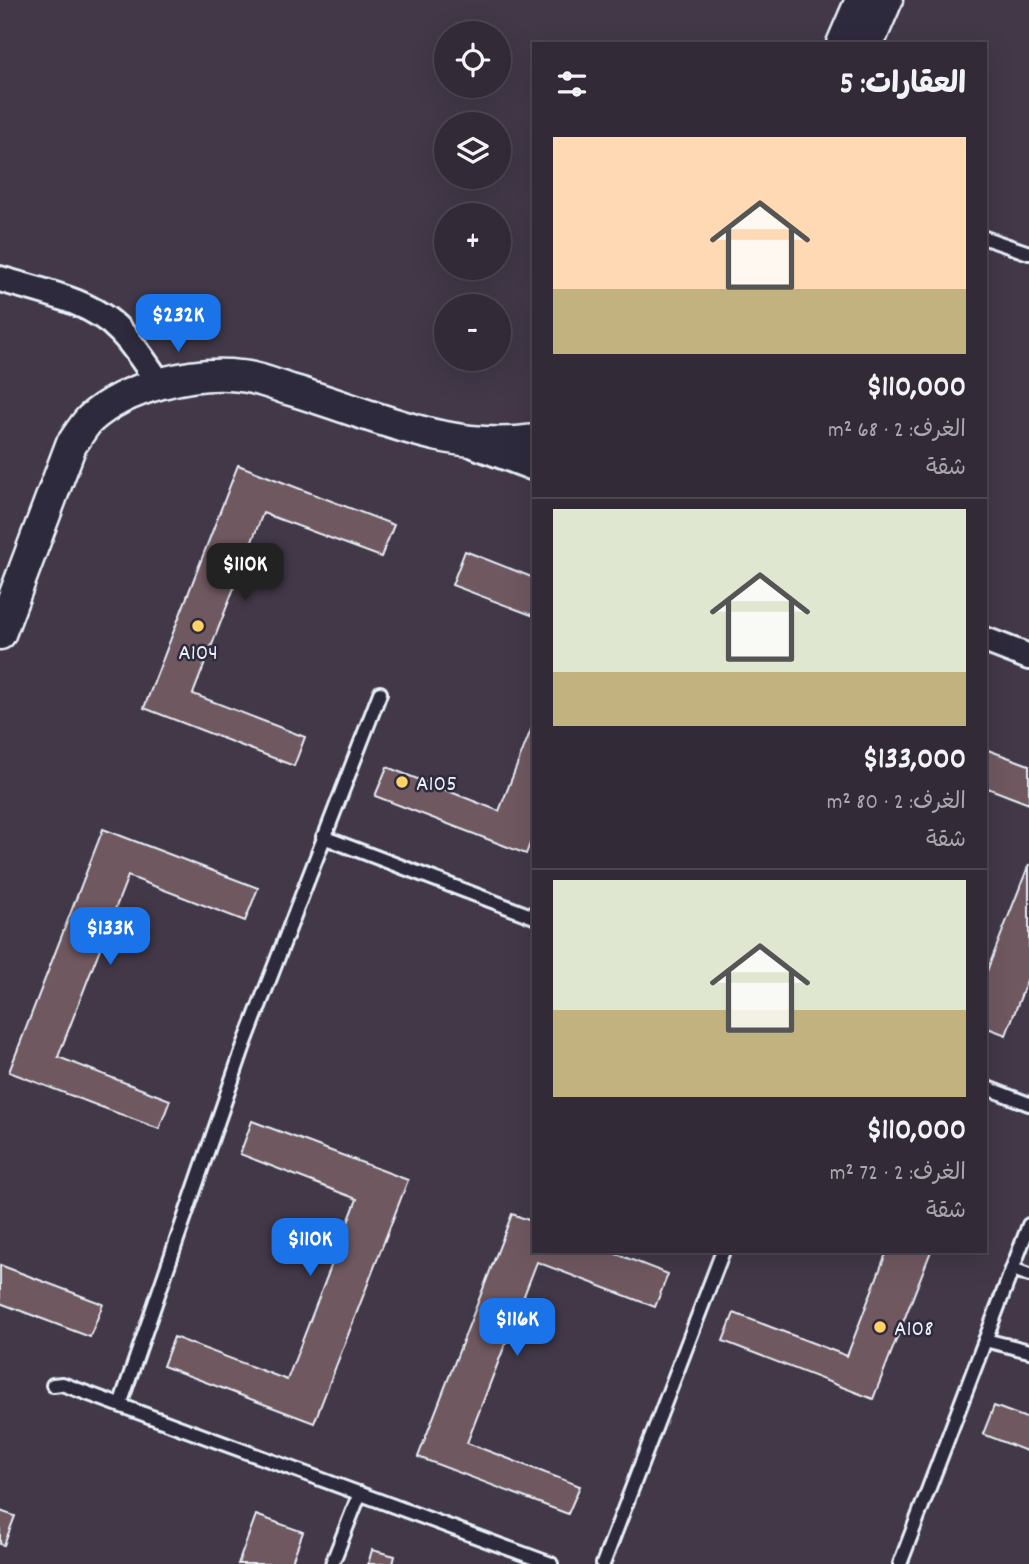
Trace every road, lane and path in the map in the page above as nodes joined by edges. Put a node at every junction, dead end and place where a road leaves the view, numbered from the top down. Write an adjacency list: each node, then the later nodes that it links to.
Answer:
1 (860, 0): 3 (street)
2 (887, 0): 4 (street)
3 (843, 42)
4 (869, 42)
5 (987, 239): 6 (lane)
6 (1029, 253)
7 (0, 279): 8 (street)
8 (159, 383): 10 (street); 12 (street)
9 (532, 440): 10 (street)
10 (465, 442): 11 (street)
11 (532, 467)
12 (0, 634)
13 (987, 641): 14 (street)
14 (1029, 657)
15 (380, 693): 16 (lane)
16 (323, 837): 17 (lane); 27 (lane)
17 (532, 916)
18 (987, 1088): 19 (lane)
19 (1029, 1104)
20 (1029, 1226): 22 (lane)
21 (722, 1253): 31 (lane)
22 (1013, 1269): 23 (lane); 24 (lane)
23 (1029, 1275)
24 (985, 1340): 25 (lane); 32 (lane)
25 (1029, 1351)
26 (53, 1385): 27 (lane)
27 (120, 1405): 28 (lane)
28 (360, 1493): 29 (lane); 30 (lane)
29 (332, 1564)
30 (551, 1564)
31 (603, 1564)
32 (900, 1564)

